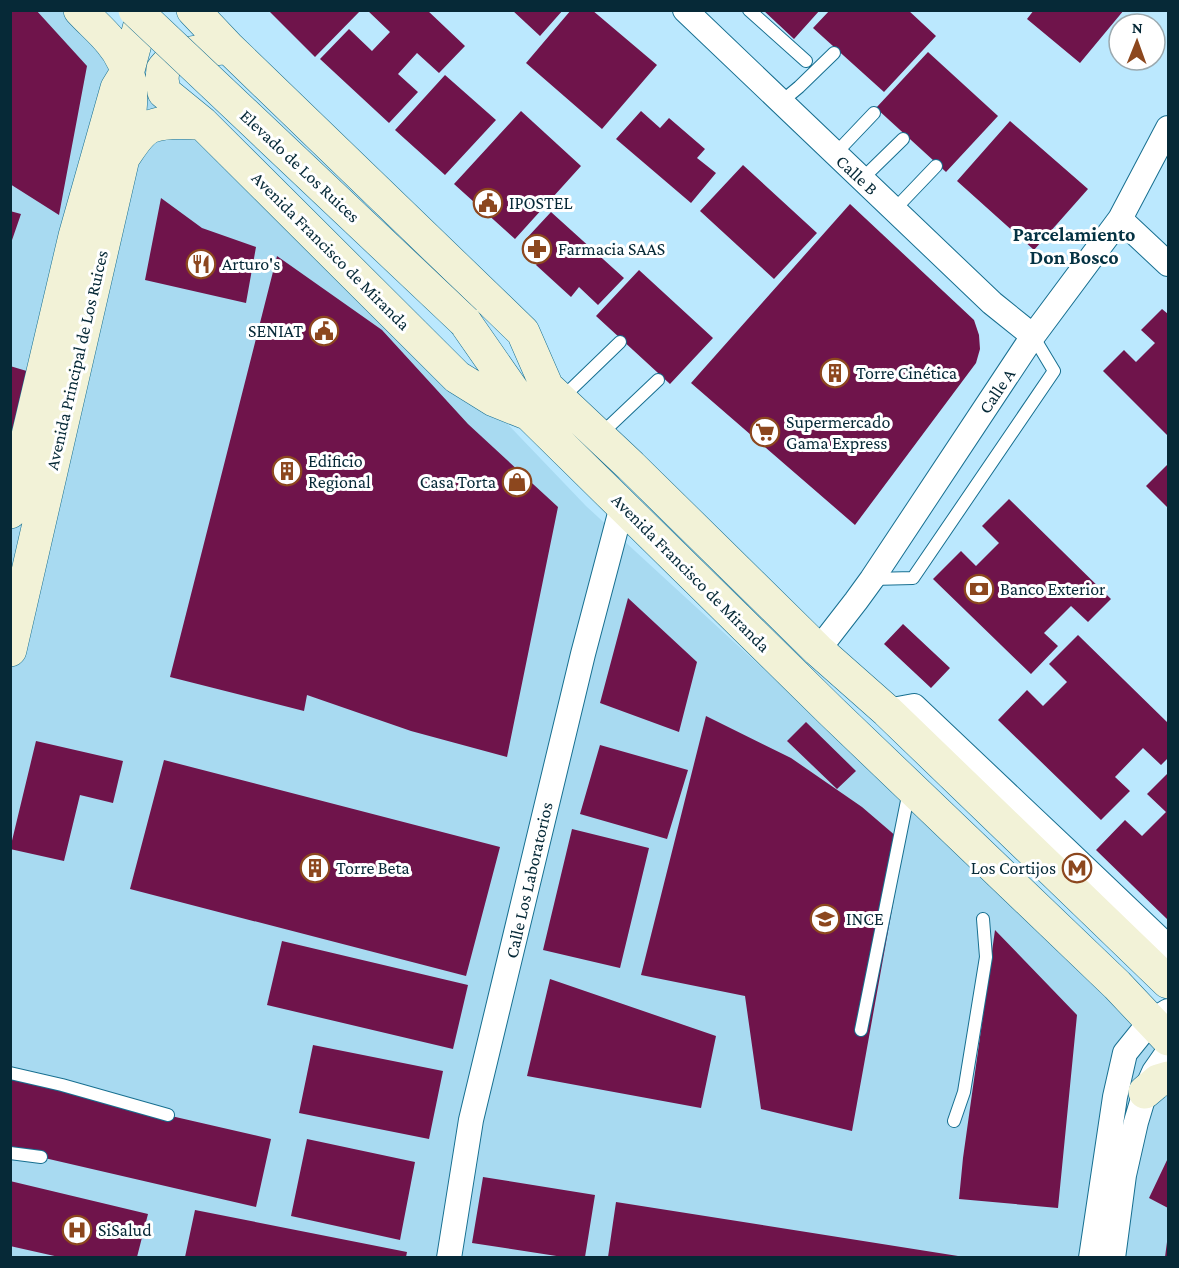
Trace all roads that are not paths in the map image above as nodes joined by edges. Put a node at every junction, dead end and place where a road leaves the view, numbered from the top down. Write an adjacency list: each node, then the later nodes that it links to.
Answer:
1 (80, 10): 9 (main road)
2 (135, 10): 23 (main road, Elevado de Los Ruices, bridge)
3 (144, 10): 9 (main road, Avenida Principal de Los Ruices)
4 (193, 10): 7 (main road, Avenida Francisco de Miranda)
5 (749, 10): 10 (lane)
6 (688, 12): 11 (street, Calle B)
7 (228, 47): 9 (main road); 13 (main road, Avenida Francisco de Miranda); 27 (main road, Avenida Francisco de Miranda)
8 (834, 53): 11 (lane)
9 (135, 56): 17 (main road, Avenida Principal de Los Ruices); 31 (main road, Avenida Principal de Los Ruices)
10 (806, 61)
11 (781, 102): 16 (street, Calle B)
12 (873, 113): 16 (lane)
13 (202, 123): 17 (main road); 28 (main road, Avenida Francisco de Miranda)
14 (1168, 128): 21 (street, Calle A)
15 (903, 139): 19 (lane)
16 (835, 154): 19 (street, Calle B)
17 (123, 158): 33 (main road, Avenida Principal de Los Ruices)
18 (936, 166): 20 (lane)
19 (862, 179): 20 (street, Calle B)
20 (894, 210): 24 (street, Calle B)
21 (1120, 219): 22 (street); 24 (street, Calle A)
22 (1168, 264)
23 (465, 322): 27 (main road, Elevado de Los Ruices); 28 (main road, Elevado de Los Ruices)
24 (1033, 336): 32 (street, Calle A); 32 (lane)
25 (620, 342): 27 (lane)
26 (658, 380): 29 (lane)
27 (553, 394): 29 (main road, Avenida Francisco de Miranda)
28 (529, 414): 30 (main road, Avenida Francisco de Miranda)
29 (599, 436): 34 (main road, Avenida Francisco de Miranda)
30 (622, 506): 36 (main road, Avenida Francisco de Miranda); 51 (street, Calle Los Laboratorios)
31 (10, 512)
32 (872, 579): 34 (street, Calle A)
33 (10, 650)
34 (818, 650): 35 (main road, Avenida Francisco de Miranda)
35 (900, 708): 37 (main road, Avenida Francisco de Miranda); 38 (street, Avenida Francisco de Miranda)
36 (910, 787): 42 (main road, Avenida Francisco de Miranda); 43 (lane)
37 (1025, 844): 38 (street); 41 (main road, Avenida Francisco de Miranda)
38 (1063, 847): 40 (street, Avenida Francisco de Miranda)
39 (982, 919): 48 (lane)
40 (1166, 948)
41 (1168, 982)
42 (1162, 1024): 52 (street)
43 (861, 1030)
44 (1168, 1052): 46 (street)
45 (10, 1074): 47 (lane)
46 (1157, 1085): 53 (street)
47 (168, 1115)
48 (954, 1121)
49 (10, 1153): 50 (lane)
50 (41, 1157)
51 (449, 1257)
52 (1091, 1257)
53 (1113, 1257)

